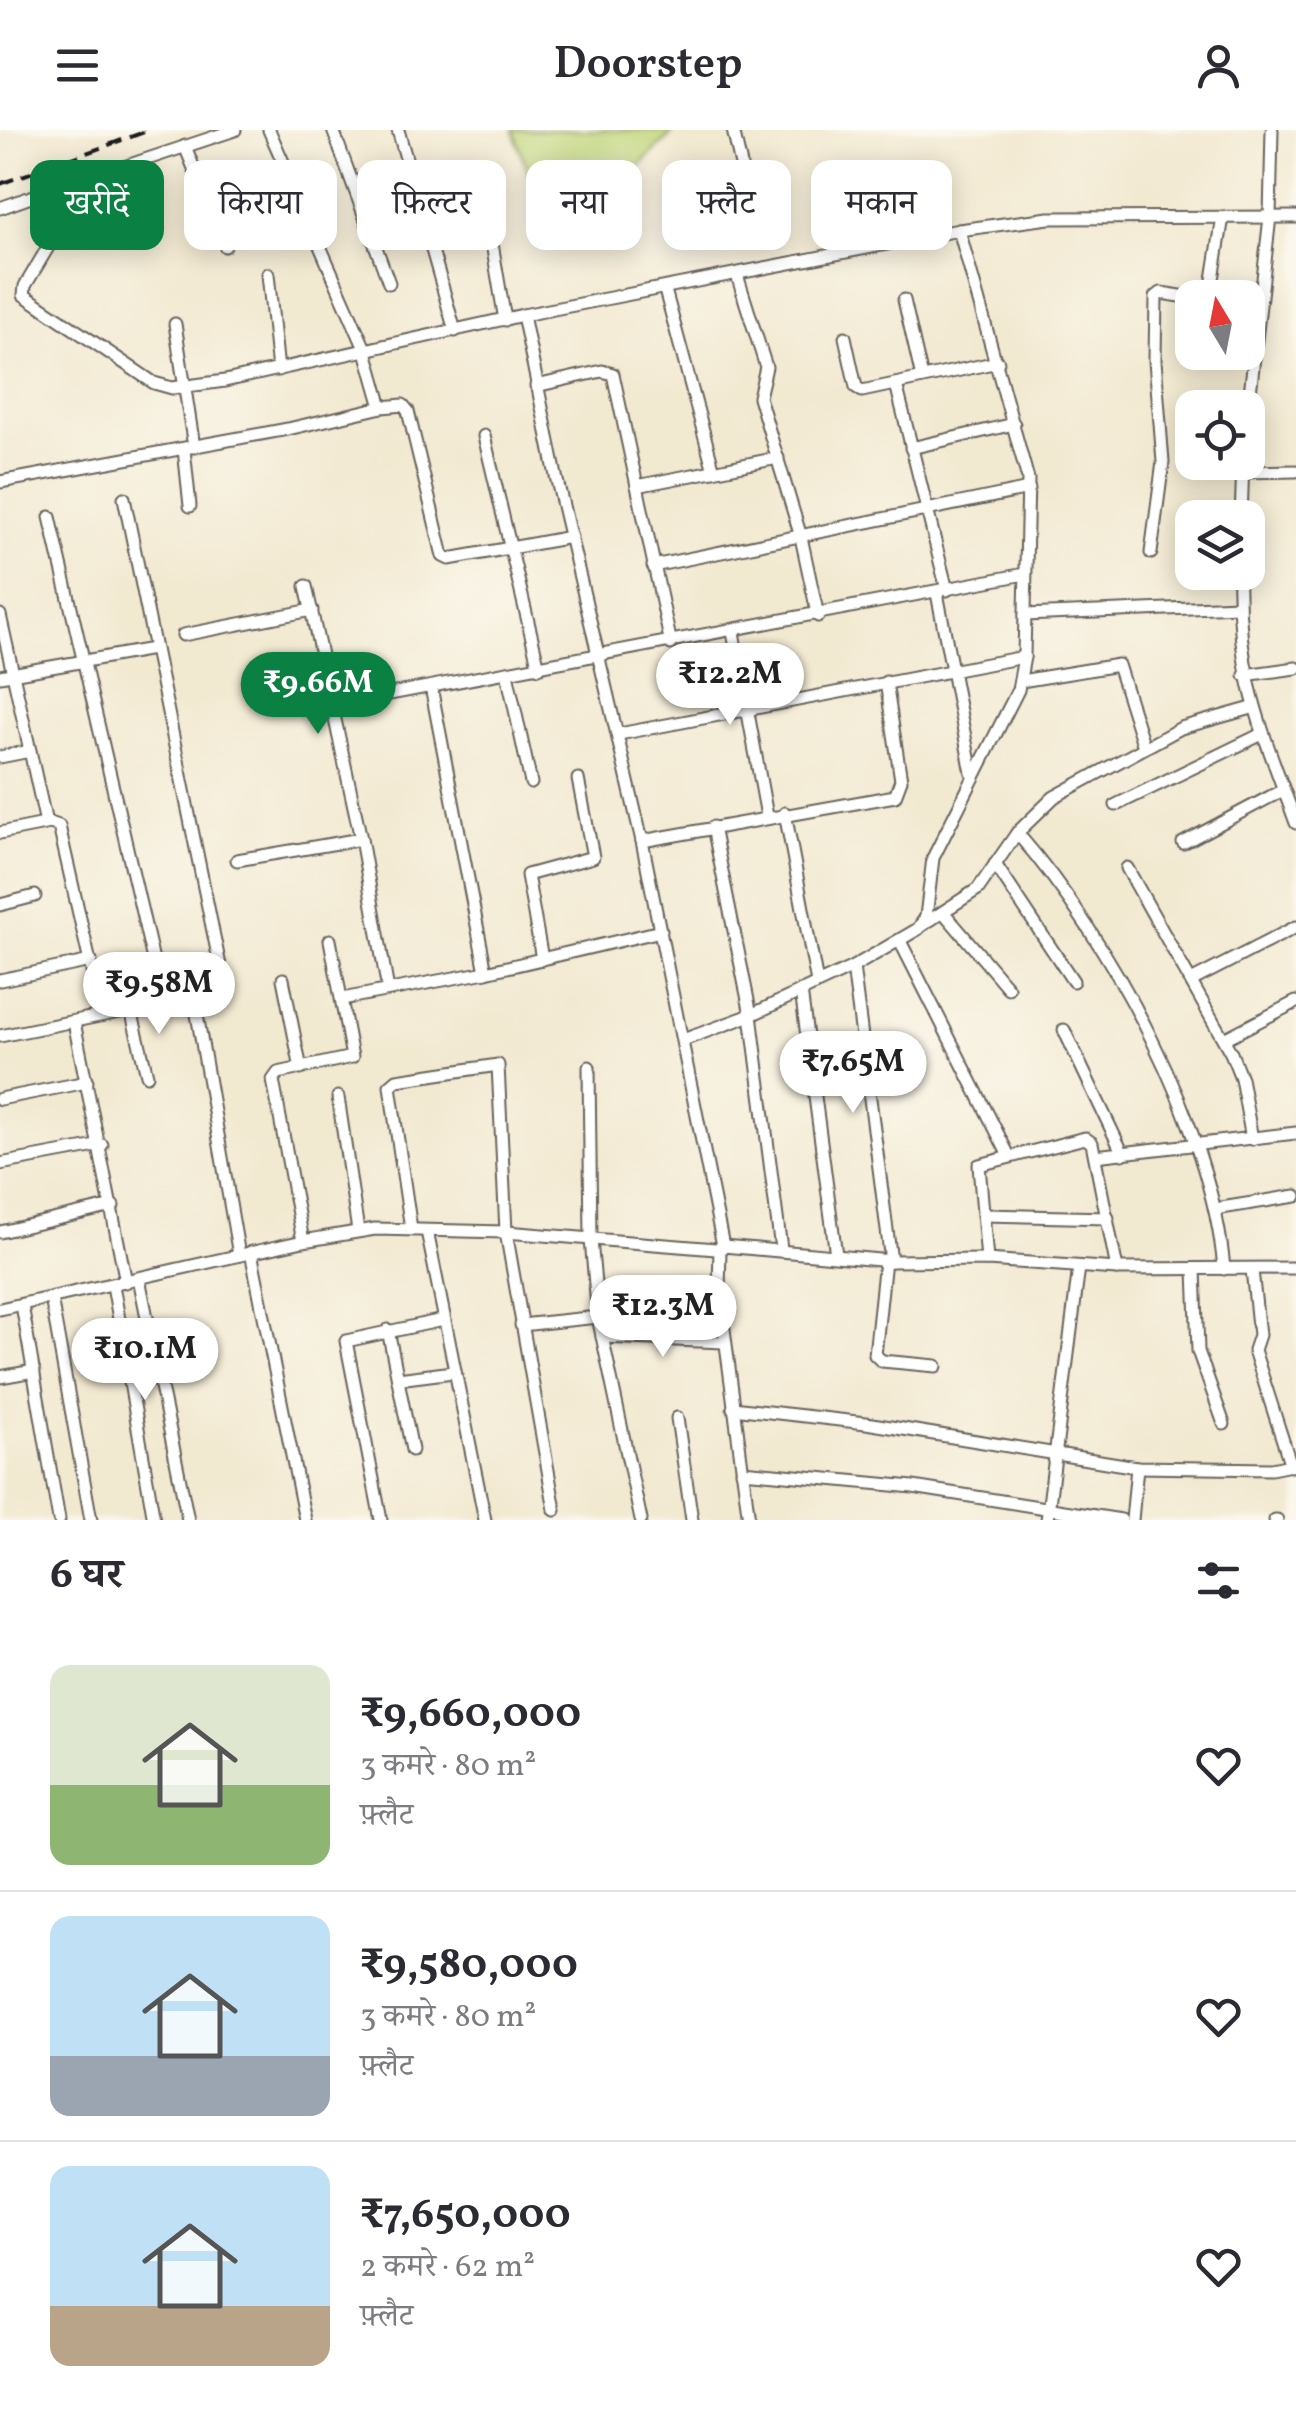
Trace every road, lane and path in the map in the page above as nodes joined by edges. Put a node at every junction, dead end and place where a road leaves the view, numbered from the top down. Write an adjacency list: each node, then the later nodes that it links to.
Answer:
1 (236, 130): 7 (street)
2 (270, 130): 31 (street)
3 (333, 130): 22 (street)
4 (398, 130): 29 (street)
5 (733, 130): 10 (street)
6 (1272, 130): 13 (street)
7 (185, 146): 8 (street); 9 (street)
8 (143, 160)
9 (191, 160)
10 (741, 160)
11 (30, 198): 12 (street)
12 (0, 208)
13 (1270, 217): 14 (street); 15 (street); 38 (street)
14 (1296, 217)
15 (1224, 218): 16 (street); 21 (street)
16 (959, 230): 20 (street); 32 (street)
17 (48, 250): 36 (street)
18 (493, 250): 27 (street)
19 (268, 274): 33 (street)
20 (737, 275): 23 (street); 44 (street)
21 (1213, 280)
22 (388, 283)
23 (664, 290): 26 (street); 46 (street)
24 (1175, 295): 58 (street)
25 (904, 300): 34 (street)
26 (523, 316): 27 (street); 37 (street)
27 (504, 320): 29 (street)
28 (175, 324): 36 (street)
29 (455, 331): 31 (street)
30 (845, 337): 35 (street)
31 (366, 351): 33 (street); 39 (street)
32 (998, 362): 34 (street); 40 (street)
33 (278, 370): 36 (street)
34 (922, 378): 35 (street)
35 (896, 384): 43 (street)
36 (184, 386): 42 (street)
37 (536, 386): 49 (street); 55 (street)
38 (1250, 390)
39 (382, 406): 42 (street); 57 (street)
40 (1014, 424): 43 (street); 50 (street)
41 (484, 436): 57 (street)
42 (189, 448): 48 (street); 52 (street)
43 (911, 448): 53 (street)
44 (778, 458): 46 (street); 56 (street)
45 (1265, 469): 47 (street)
46 (714, 471): 49 (street)
47 (1296, 472)
48 (0, 482)
49 (637, 486): 59 (street)
50 (1028, 490): 53 (street); 60 (street)
51 (124, 498): 72 (street)
52 (190, 506)
53 (928, 510): 56 (street); 63 (street)
54 (50, 517): 75 (street)
55 (571, 537): 57 (street); 73 (street)
56 (801, 537): 59 (street); 68 (street)
57 (512, 549): 76 (street)
58 (1151, 554)
59 (652, 566): 71 (street)
60 (1025, 574): 63 (street); 67 (street)
61 (306, 586): 65 (street)
62 (1239, 590): 64 (street)
63 (942, 592): 68 (street); 78 (street)
64 (1238, 606): 67 (street); 81 (street)
65 (312, 610): 70 (street); 85 (street)
66 (0, 615): 80 (street)
67 (1024, 615): 74 (street)
68 (818, 616): 69 (street)
69 (733, 632): 71 (street); 87 (street)
70 (184, 635)
71 (671, 644): 73 (street)
72 (153, 649): 75 (street); 132 (street)
73 (602, 657): 76 (street); 88 (street)
74 (1024, 657): 78 (street); 82 (street)
75 (82, 660): 80 (street); 134 (street)
76 (538, 668): 79 (street)
77 (1296, 668): 81 (street)
78 (952, 670): 83 (street); 93 (street)
79 (507, 673): 84 (street); 95 (street)
80 (6, 675): 91 (street)
81 (1245, 675): 86 (street)
82 (1020, 681): 90 (street); 93 (street)
83 (886, 682): 87 (street); 99 (street)
84 (431, 687): 85 (street); 123 (street)
85 (332, 705): 106 (street)
86 (1252, 708): 89 (street); 90 (street)
87 (748, 710): 88 (street); 100 (street)
88 (619, 734): 107 (street)
89 (1260, 735): 96 (street); 97 (street)
90 (1144, 747): 105 (street)
91 (30, 751): 92 (street); 101 (street)
92 (0, 758)
93 (972, 773): 115 (street)
94 (578, 779): 120 (street)
95 (531, 782)
96 (1283, 790): 98 (street); 108 (street)
97 (1116, 805)
98 (1293, 805): 102 (street)
99 (785, 813): 100 (street); 128 (street)
100 (767, 816): 103 (street)
101 (46, 823): 104 (street); 121 (street)
102 (1296, 823)
103 (713, 827): 107 (street); 138 (street)
104 (0, 833)
105 (1018, 833): 110 (street); 153 (street)
106 (361, 839): 109 (street); 130 (street)
107 (642, 841): 117 (street)
108 (1183, 843)
109 (237, 860)
110 (996, 864): 114 (street); 127 (street)
111 (1127, 868): 126 (street)
112 (35, 896): 113 (street)
113 (0, 904)
114 (945, 914): 115 (street); 129 (street)
115 (920, 926): 119 (street)
116 (1296, 927): 126 (street)
117 (660, 932): 120 (street); 143 (street)
118 (330, 940): 133 (street)
119 (901, 943): 122 (street); 155 (street)
120 (542, 959): 123 (street)
121 (91, 962): 125 (street); 137 (street)
122 (852, 967): 128 (street); 174 (street)
123 (486, 972): 130 (street)
124 (283, 979): 145 (street)
125 (0, 980)
126 (1193, 980): 142 (street)
127 (1073, 981)
128 (818, 984): 131 (street)
129 (1008, 988)
130 (388, 990): 133 (street)
131 (801, 991): 138 (street); 173 (street)
132 (194, 997): 134 (street); 172 (street)
133 (342, 998): 145 (street)
134 (162, 1002): 136 (street)
135 (1296, 1002): 142 (street)
136 (131, 1010): 137 (street); 146 (street)
137 (102, 1015): 139 (street)
138 (751, 1015): 143 (street); 171 (street)
139 (74, 1022): 141 (street); 147 (street)
140 (1064, 1030): 154 (street)
141 (0, 1036)
142 (1224, 1039): 151 (street)
143 (684, 1040): 170 (street)
144 (589, 1067): 169 (street)
145 (301, 1069): 168 (street)
146 (147, 1075)
147 (87, 1082): 149 (street); 152 (street)
148 (338, 1096): 164 (street)
149 (0, 1100)
150 (1296, 1133): 151 (street)
151 (1252, 1139): 153 (street)
152 (102, 1145): 157 (street); 159 (street)
153 (1194, 1148): 154 (street); 160 (street)
154 (1123, 1154): 156 (street)
155 (1010, 1156): 156 (street); 161 (street)
156 (1095, 1156): 162 (street)
157 (0, 1164)
158 (1296, 1196): 160 (street)
159 (113, 1206): 166 (street); 182 (street)
160 (1214, 1209): 180 (street)
161 (983, 1214): 162 (street); 175 (street)
162 (1108, 1218): 179 (street)
163 (411, 1229): 164 (street); 165 (street); 167 (street)
164 (358, 1231): 168 (street)
165 (427, 1231): 167 (street); 188 (street)
166 (0, 1232)
167 (506, 1232): 169 (street); 189 (street)
168 (303, 1240): 172 (street)
169 (591, 1240): 170 (street); 187 (street)
170 (722, 1247): 171 (street); 192 (street)
171 (781, 1249): 173 (street)
172 (245, 1253): 182 (street); 212 (street)
173 (836, 1255): 174 (street)
174 (888, 1260): 175 (street); 193 (street)
175 (987, 1260): 176 (street)
176 (1079, 1267): 179 (street); 202 (street)
177 (1195, 1268): 179 (street); 180 (street); 200 (street)
178 (1296, 1268): 181 (street)
179 (1116, 1269)
180 (1224, 1269): 181 (street)
181 (1252, 1270): 203 (street)
182 (133, 1280): 183 (street); 211 (street)
183 (113, 1284): 184 (street); 210 (street)
184 (51, 1298): 185 (street); 209 (street)
185 (22, 1305): 186 (street); 194 (street)
186 (0, 1309)
187 (598, 1316): 189 (street); 191 (street)
188 (443, 1320): 190 (street); 195 (street)
189 (520, 1325): 206 (street)
190 (388, 1330): 197 (street); 213 (street)
191 (602, 1337): 192 (street); 215 (street)
192 (724, 1342): 198 (street)
193 (936, 1366)
194 (34, 1371): 196 (street); 208 (street)
195 (453, 1372): 197 (street); 214 (street)
196 (0, 1377)
197 (398, 1379): 201 (street)
198 (733, 1408): 202 (street); 205 (street)
199 (677, 1418): 216 (street)
200 (1224, 1424)
201 (412, 1450)
202 (1056, 1455): 204 (street); 207 (street)
203 (1293, 1465): 204 (street)
204 (1137, 1467): 219 (street)
205 (742, 1471): 207 (street); 217 (street)
206 (556, 1510)
207 (1048, 1514): 218 (street)
208 (59, 1520)
209 (91, 1520)
210 (154, 1520)
211 (186, 1520)
212 (305, 1520)
213 (380, 1520)
214 (485, 1520)
215 (641, 1520)
216 (692, 1520)
217 (749, 1520)
218 (1120, 1520)
219 (1132, 1520)

